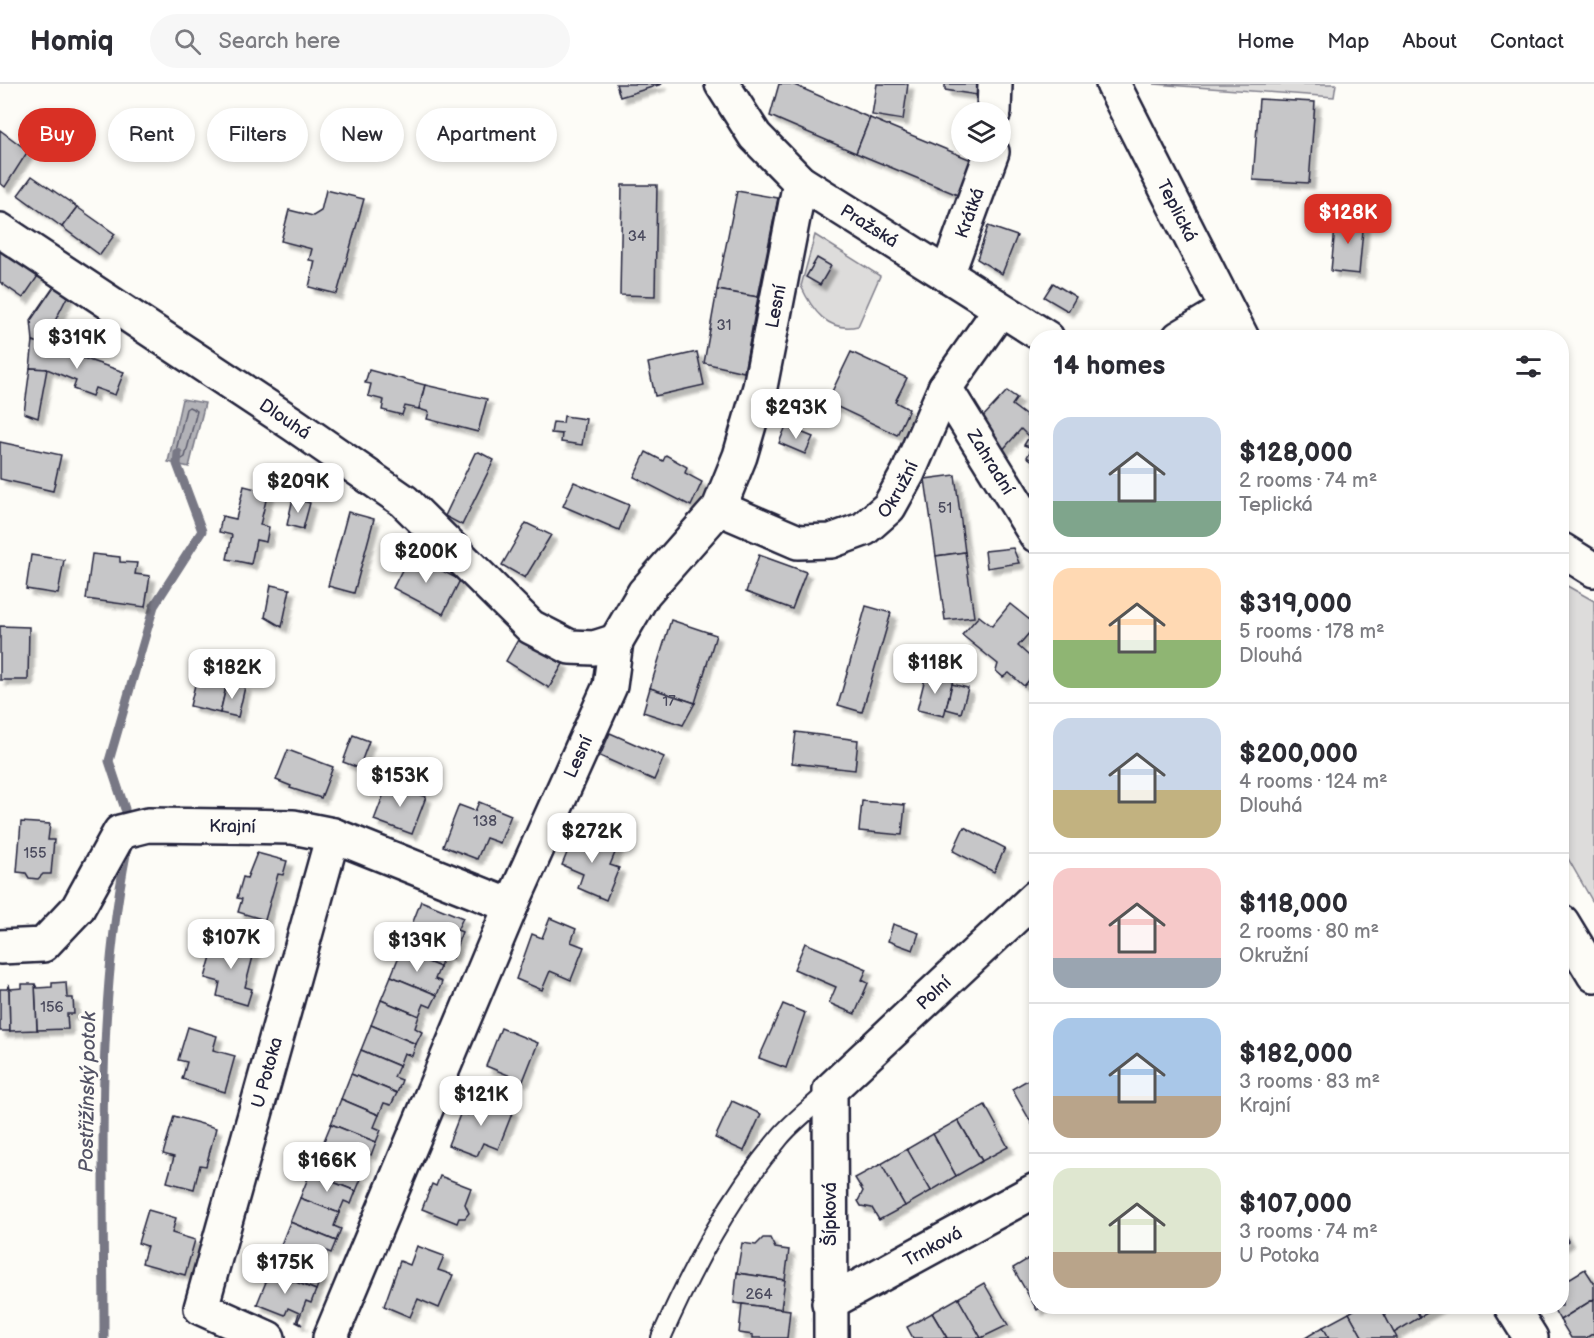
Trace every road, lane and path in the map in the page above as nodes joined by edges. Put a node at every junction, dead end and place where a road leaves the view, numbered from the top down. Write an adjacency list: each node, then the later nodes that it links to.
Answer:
1 (722, 84): 6 (street, Pražská)
2 (994, 84): 4 (street)
3 (1113, 84): 10 (street, Teplická)
4 (994, 102)
5 (988, 162): 8 (street, Krátká)
6 (800, 182): 8 (street, Pražská); 15 (street, Lesní)
7 (0, 230): 19 (street, Dlouhá)
8 (947, 275): 9 (street, Pražská)
9 (1000, 309): 11 (street, Pražská); 14 (street, Okružní)
10 (1226, 310): 12 (street); 13 (street, Teplická)
11 (1034, 330)
12 (1192, 330)
13 (1237, 330)
14 (945, 388): 15 (street, Okružní); 16 (street, Zahradní)
15 (719, 507): 19 (street, Lesní)
16 (1029, 525)
17 (1569, 554): 18 (street)
18 (1594, 570)
19 (616, 641): 22 (street, Lesní)
20 (333, 836): 22 (street, Krajní); 24 (street, Krajní); 29 (street, U Potoka)
21 (1029, 904): 26 (street, Polní)
22 (511, 906): 30 (street, Lesní)
23 (1569, 934): 25 (street)
24 (0, 947)
25 (1588, 965)
26 (830, 1090): 28 (street, Šípková); 31 (lane)
27 (1029, 1194): 28 (street, Trnková)
28 (829, 1303): 32 (street, Šípková)
29 (268, 1338)
30 (330, 1338)
31 (661, 1338)
32 (831, 1338)

